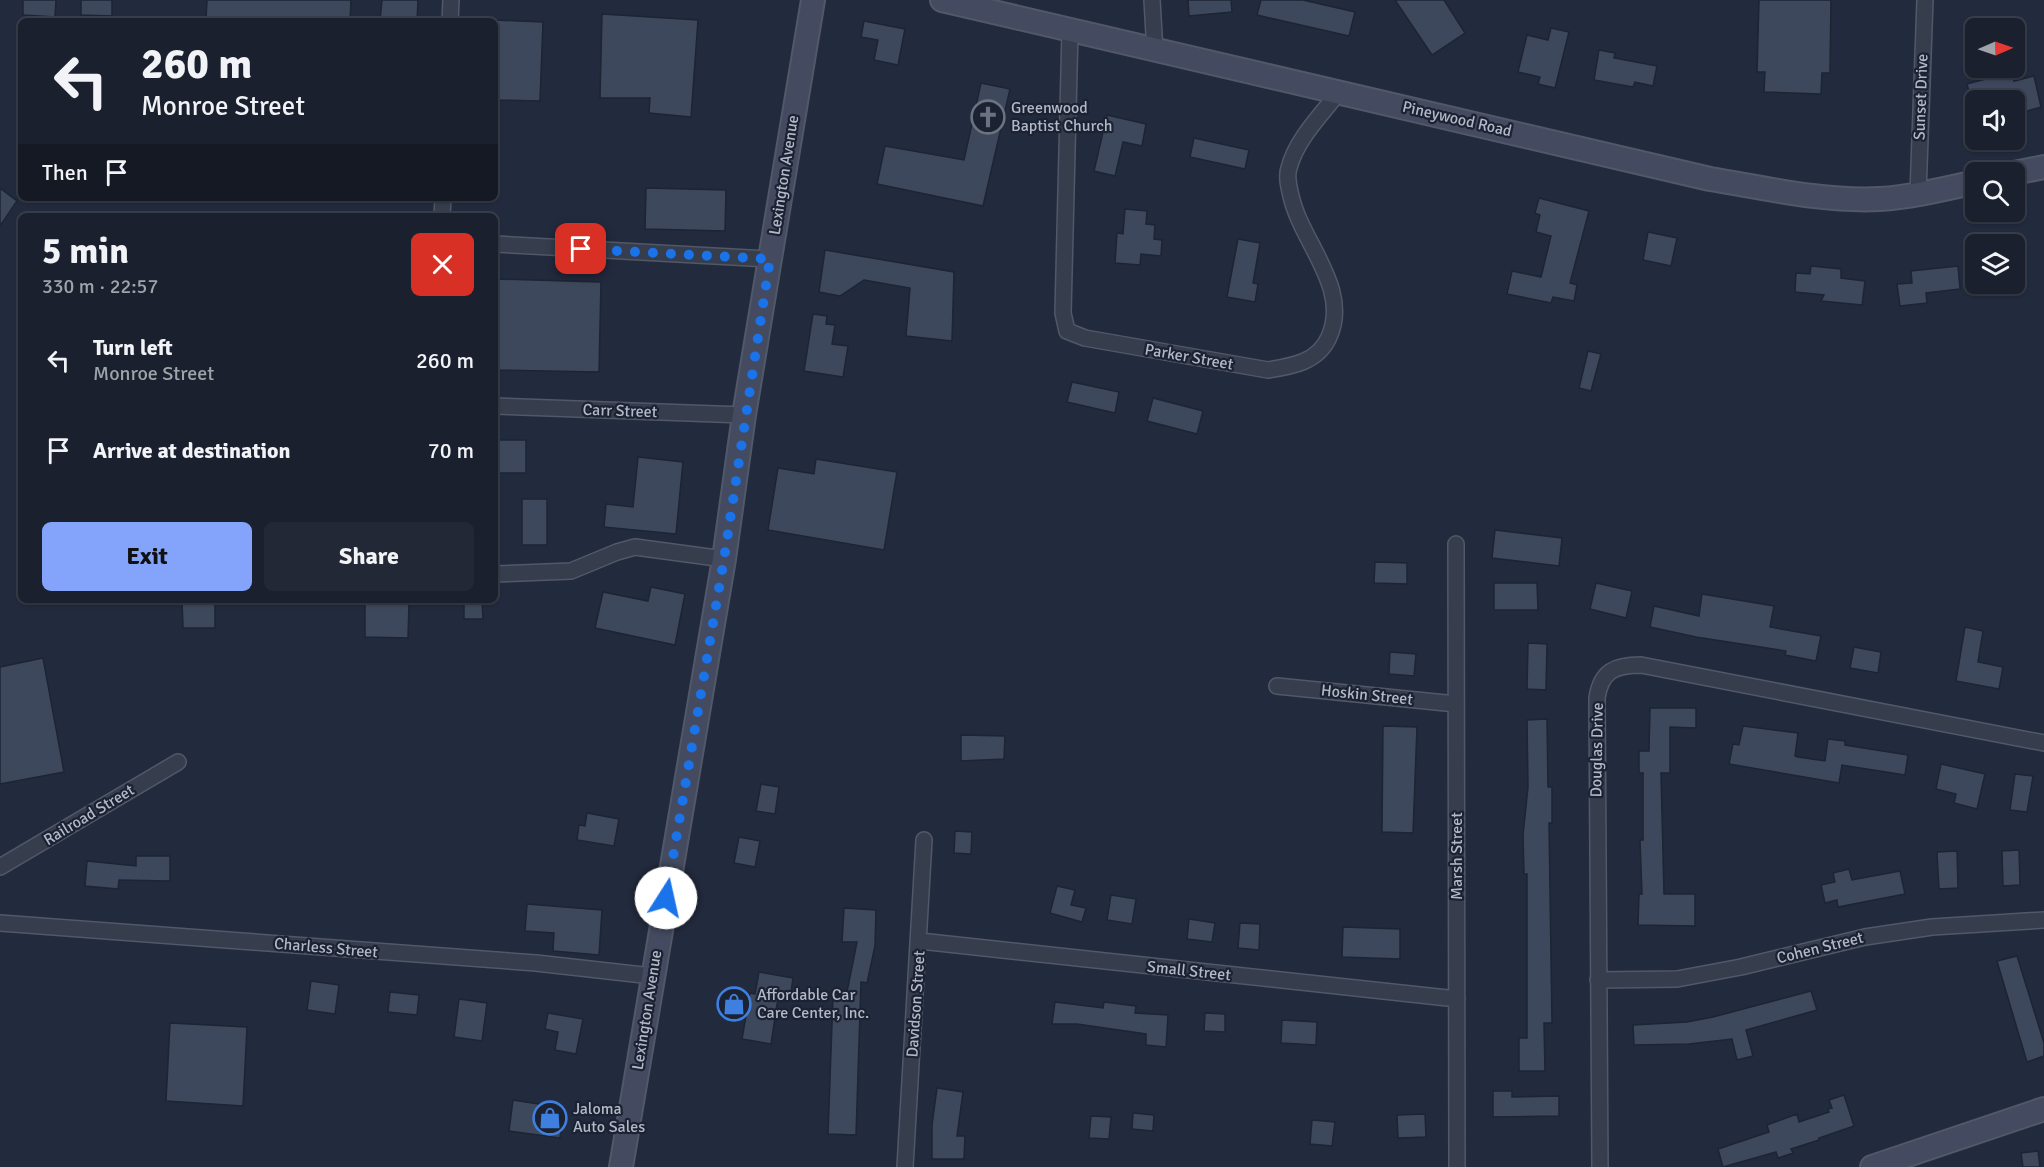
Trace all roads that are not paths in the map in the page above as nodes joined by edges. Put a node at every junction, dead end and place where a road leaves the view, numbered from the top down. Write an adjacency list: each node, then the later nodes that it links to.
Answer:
1 (451, 0): 6 (street)
2 (813, 0): 15 (street, Lexington Avenue)
3 (942, 0): 7 (street, Pineywood Road)
4 (1152, 0): 8 (street)
5 (1924, 0): 13 (street, Sunset Drive)
6 (450, 18)
7 (1070, 30): 8 (street, Pineywood Road); 9 (street, Parker Street)
8 (1155, 52): 9 (street, Pineywood Road)
9 (1339, 92): 13 (street, Pineywood Road)
10 (2044, 167): 11 (street)
11 (2025, 171)
12 (1965, 184): 13 (street, Pineywood Road)
13 (1918, 194)
14 (498, 244): 15 (street)
15 (770, 259): 17 (street, Lexington Avenue)
16 (498, 406): 17 (street, Carr Street)
17 (744, 415): 19 (street, Lexington Avenue)
18 (1456, 544): 22 (street, Marsh Street)
19 (724, 559): 20 (street); 30 (street, Lexington Avenue)
20 (498, 574)
21 (1277, 686): 22 (street, Hoskin Street)
22 (1456, 704): 32 (street, Marsh Street)
23 (2044, 743): 31 (street, Douglas Drive)
24 (178, 762): 26 (street, Railroad Street)
25 (924, 840): 29 (street, Davidson Street)
26 (0, 867)
27 (2044, 920): 31 (street, Cohen Street)
28 (0, 923): 30 (street, Charless Street)
29 (920, 941): 32 (street, Small Street); 35 (street, Davidson Street)
30 (652, 976): 34 (street, Lexington Avenue)
31 (1598, 980): 37 (street, Douglas Drive)
32 (1457, 999): 36 (street, Marsh Street)
33 (2044, 1109): 38 (street)
34 (621, 1167)
35 (905, 1167)
36 (1456, 1167)
37 (1600, 1167)
38 (1872, 1167)

